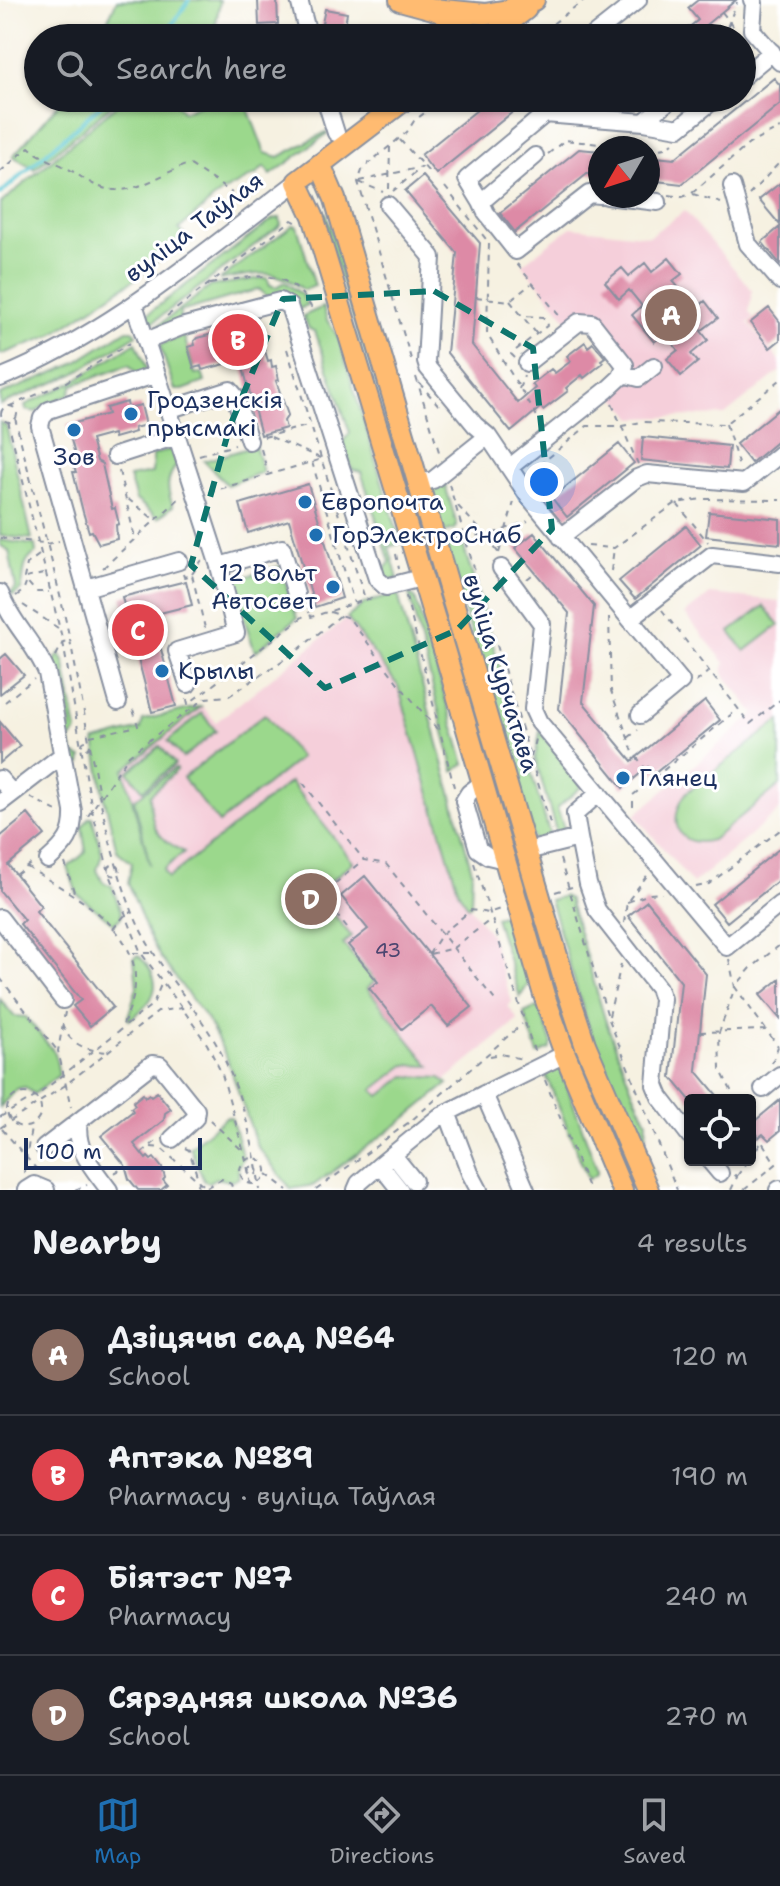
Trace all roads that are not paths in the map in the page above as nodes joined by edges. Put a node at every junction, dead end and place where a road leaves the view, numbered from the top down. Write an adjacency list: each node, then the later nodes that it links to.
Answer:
1 (299, 0): 6 (street)
2 (400, 0): 7 (main road)
3 (536, 0): 8 (main road); 9 (main road)
4 (638, 0): 10 (street)
5 (752, 0): 11 (street)
6 (305, 24)
7 (460, 24)
8 (476, 24)
9 (504, 24)
10 (608, 24)
11 (746, 24)
12 (756, 43): 13 (street)
13 (776, 57): 14 (street)
14 (756, 69)
15 (329, 112): 20 (street)
16 (389, 112): 22 (main road, вуліца Таўлая)
17 (656, 112): 19 (street)
18 (699, 112): 19 (street)
19 (644, 122): 27 (street)
20 (336, 133)
21 (539, 157): 27 (street)
22 (320, 164): 23 (main road, вуліца Таўлая); 43 (main road, вуліца Курчатава)
23 (297, 182): 29 (street, вуліца Таўлая); 50 (main road, вуліца Курчатава)
24 (732, 186): 28 (street)
25 (588, 195): 27 (street)
26 (388, 199): 38 (street)
27 (481, 202)
28 (780, 281)
29 (134, 304): 30 (street); 35 (street, вуліца Таўлая)
30 (145, 337): 33 (street); 50 (street)
31 (654, 366): 34 (street)
32 (527, 368): 34 (street)
33 (157, 374): 36 (street); 49 (street)
34 (623, 374): 42 (street)
35 (0, 378)
36 (168, 410): 37 (street); 39 (street)
37 (177, 436): 41 (street); 48 (street)
38 (488, 436): 42 (street); 43 (street)
39 (254, 440)
40 (780, 454): 44 (street)
41 (115, 456)
42 (515, 475): 44 (street)
43 (417, 483): 57 (main road, вуліца Курчатава)
44 (561, 537): 53 (street)
45 (500, 559): 61 (street)
46 (179, 561): 49 (street)
47 (780, 563): 53 (street)
48 (219, 566): 52 (street); 54 (street)
49 (91, 582): 55 (street)
50 (413, 583): 58 (main road, вуліца Курчатава)
51 (0, 593): 59 (street)
52 (296, 594)
53 (631, 618): 56 (street)
54 (186, 687)
55 (118, 702)
56 (640, 715)
57 (488, 719): 58 (main road); 64 (main road, вуліца Курчатава)
58 (465, 725): 69 (main road, вуліца Курчатава)
59 (61, 756): 62 (street); 65 (street)
60 (0, 779): 62 (street)
61 (599, 793): 63 (street); 66 (street)
62 (11, 797)
63 (579, 838): 64 (street); 75 (street)
64 (527, 851): 87 (main road, вуліца Курчатава)
65 (47, 857)
66 (780, 904)
67 (0, 918): 68 (street)
68 (63, 1000)
69 (565, 1054): 72 (street); 86 (main road, вуліца Курчатава)
70 (780, 1075): 71 (street)
71 (763, 1089)
72 (484, 1094): 73 (street); 85 (street)
73 (447, 1112): 78 (street); 84 (street)
74 (79, 1121): 76 (street); 77 (street); 79 (street)
75 (684, 1128)
76 (172, 1139)
77 (44, 1148)
78 (387, 1160): 81 (street); 83 (street)
79 (108, 1183)
80 (46, 1185): 82 (street)
81 (407, 1186)
82 (24, 1187)
83 (356, 1190)
84 (479, 1190)
85 (526, 1190)
86 (622, 1190)
87 (648, 1190)

